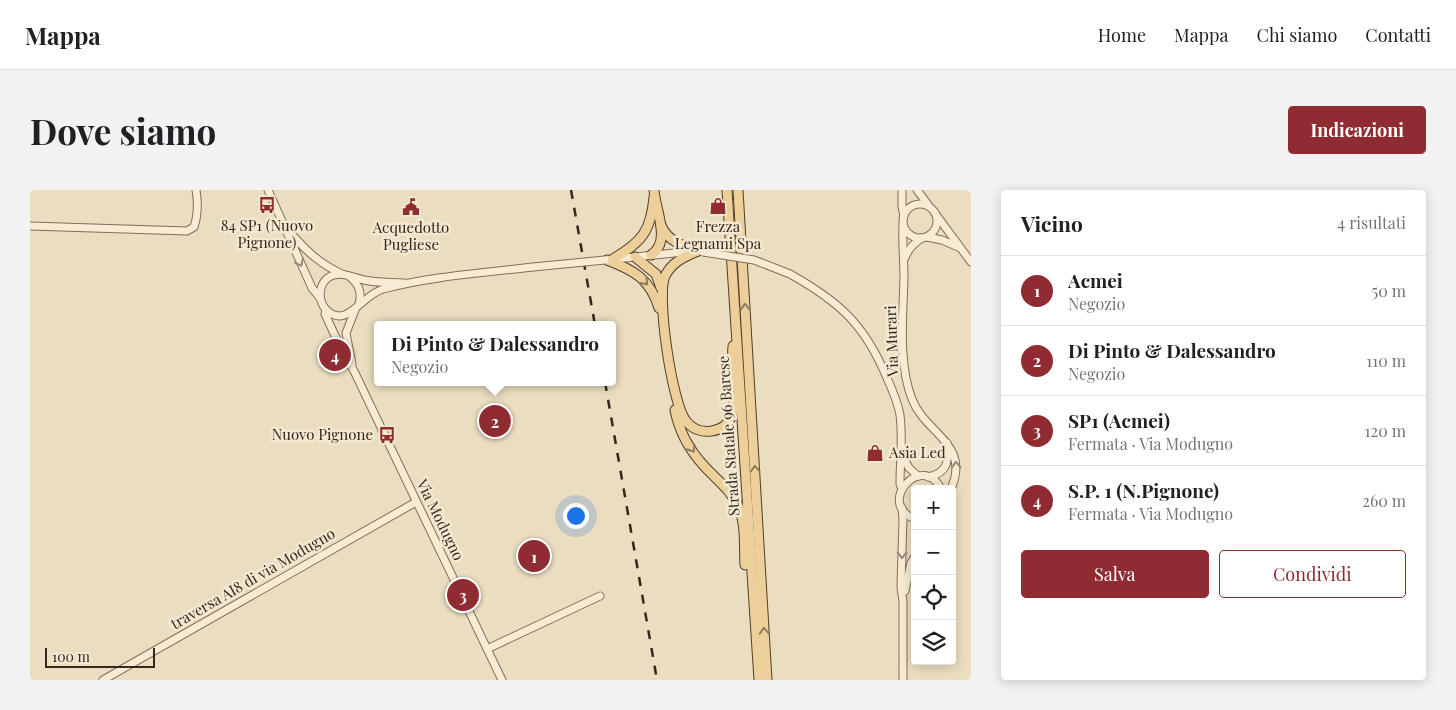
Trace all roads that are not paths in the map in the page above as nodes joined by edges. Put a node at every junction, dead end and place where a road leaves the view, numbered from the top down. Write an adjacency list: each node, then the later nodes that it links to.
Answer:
1 (196, 190): 14 (street)
2 (268, 190): 13 (street)
3 (721, 190): 16 (main road)
4 (727, 190): 16 (main road, Strada Statale 96 Barese)
5 (738, 190): 53 (main road, Strada Statale 96 Barese, one-way to 5)
6 (902, 190): 11 (street, Via Murari)
7 (917, 190): 9 (street)
8 (654, 193): 12 (main road); 21 (main road)
9 (929, 206): 10 (street); 11 (street)
10 (936, 213): 15 (street); 17 (street)
11 (904, 220): 15 (street); 22 (street, Via Murari)
12 (660, 224): 18 (main road); 19 (main road)
13 (284, 225): 24 (street); 28 (street, one-way to 28)
14 (30, 226)
15 (924, 238): 17 (street); 22 (street)
16 (730, 243): 32 (main road, Strada Statale 96 Barese)
17 (960, 248): 23 (street)
18 (700, 252): 19 (street); 27 (main road); 36 (street, bridge)
19 (651, 255): 20 (street)
20 (635, 257): 21 (street); 27 (main road)
21 (608, 260): 26 (street, bridge); 31 (main road, one-way to 31)
22 (904, 261): 35 (street, Via Murari)
23 (971, 262)
24 (342, 274): 25 (street); 28 (street)
25 (350, 277): 26 (street); 29 (street)
26 (405, 283): 29 (street)
27 (662, 291): 31 (main road)
28 (320, 298): 30 (street)
29 (357, 307): 30 (street); 33 (street, Via Modugno)
30 (326, 310): 33 (street, Via Modugno)
31 (663, 321): 34 (main road)
32 (735, 321): 34 (main road); 46 (main road, Strada Statale 96 Barese)
33 (354, 371): 42 (street, Via Modugno)
34 (674, 387): 46 (main road, one-way to 46)
35 (947, 442): 38 (street); 40 (street, Via Murari, one-way to 35)
36 (901, 455): 37 (street); 41 (street)
37 (918, 476): 38 (street); 41 (street)
38 (928, 477): 39 (street)
39 (938, 485)
40 (953, 485)
41 (902, 489): 43 (street)
42 (416, 502): 49 (street, Via Modugno); 50 (street, traversa AI8 di via Modugno)
43 (902, 508): 44 (street); 48 (street, one-way to 48)
44 (911, 517)
45 (911, 568): 48 (street)
46 (753, 590): 52 (main road, Strada Statale 96 Barese)
47 (600, 596): 49 (street)
48 (904, 601): 54 (street)
49 (487, 649): 51 (street, Via Modugno)
50 (103, 680)
51 (502, 680)
52 (759, 680)
53 (767, 680)
54 (902, 680)

